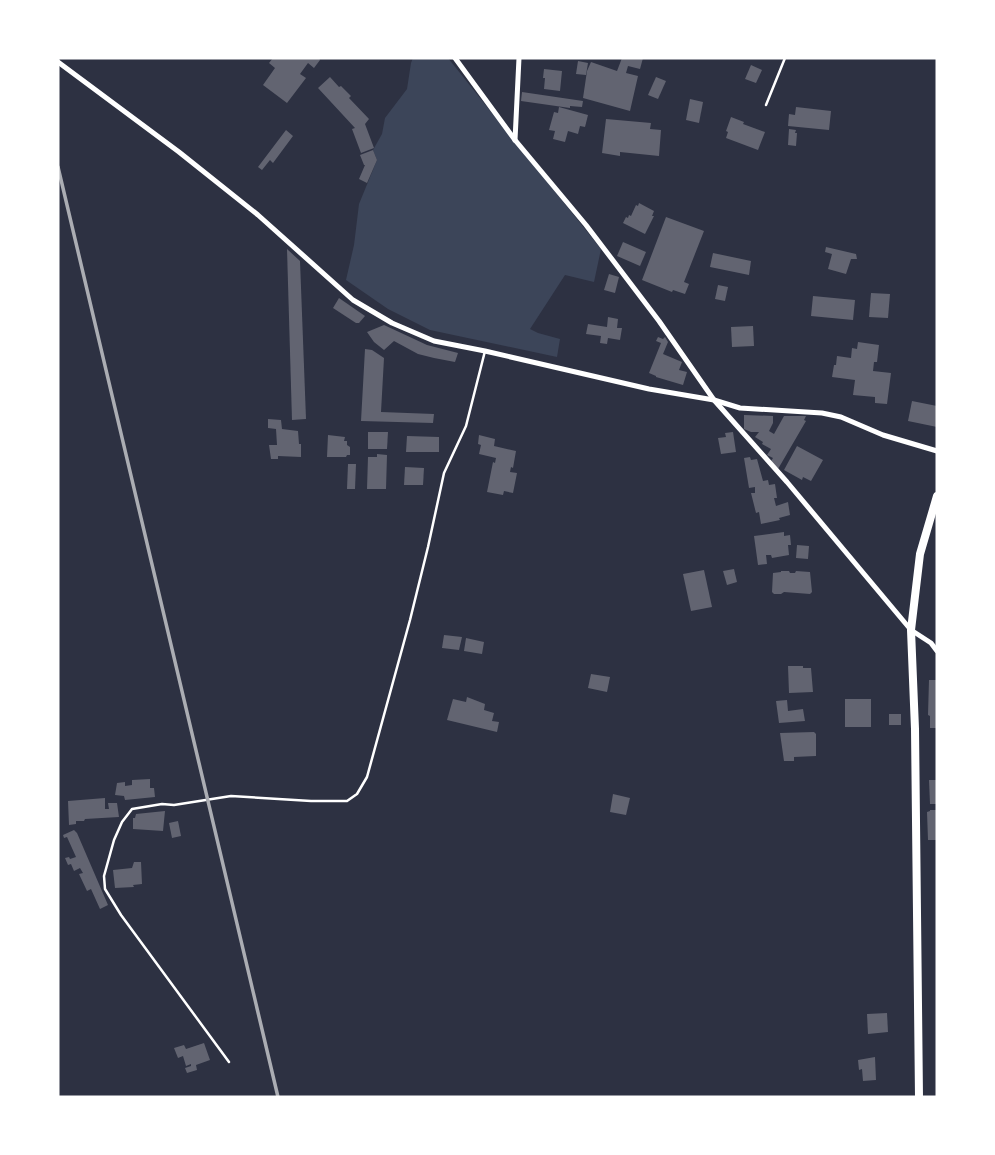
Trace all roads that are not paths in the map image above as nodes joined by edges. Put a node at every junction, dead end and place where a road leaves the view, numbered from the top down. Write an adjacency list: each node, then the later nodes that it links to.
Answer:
1 (455, 58): 6 (street)
2 (519, 58): 6 (street)
3 (785, 58): 5 (lane)
4 (58, 62): 7 (street)
5 (766, 105)
6 (515, 140): 8 (street)
7 (485, 351): 8 (street); 13 (lane)
8 (714, 400): 9 (street); 11 (street)
9 (937, 451)
10 (937, 496): 11 (main road)
11 (911, 630): 12 (street); 14 (main road)
12 (937, 651)
13 (229, 1062)
14 (919, 1097)

